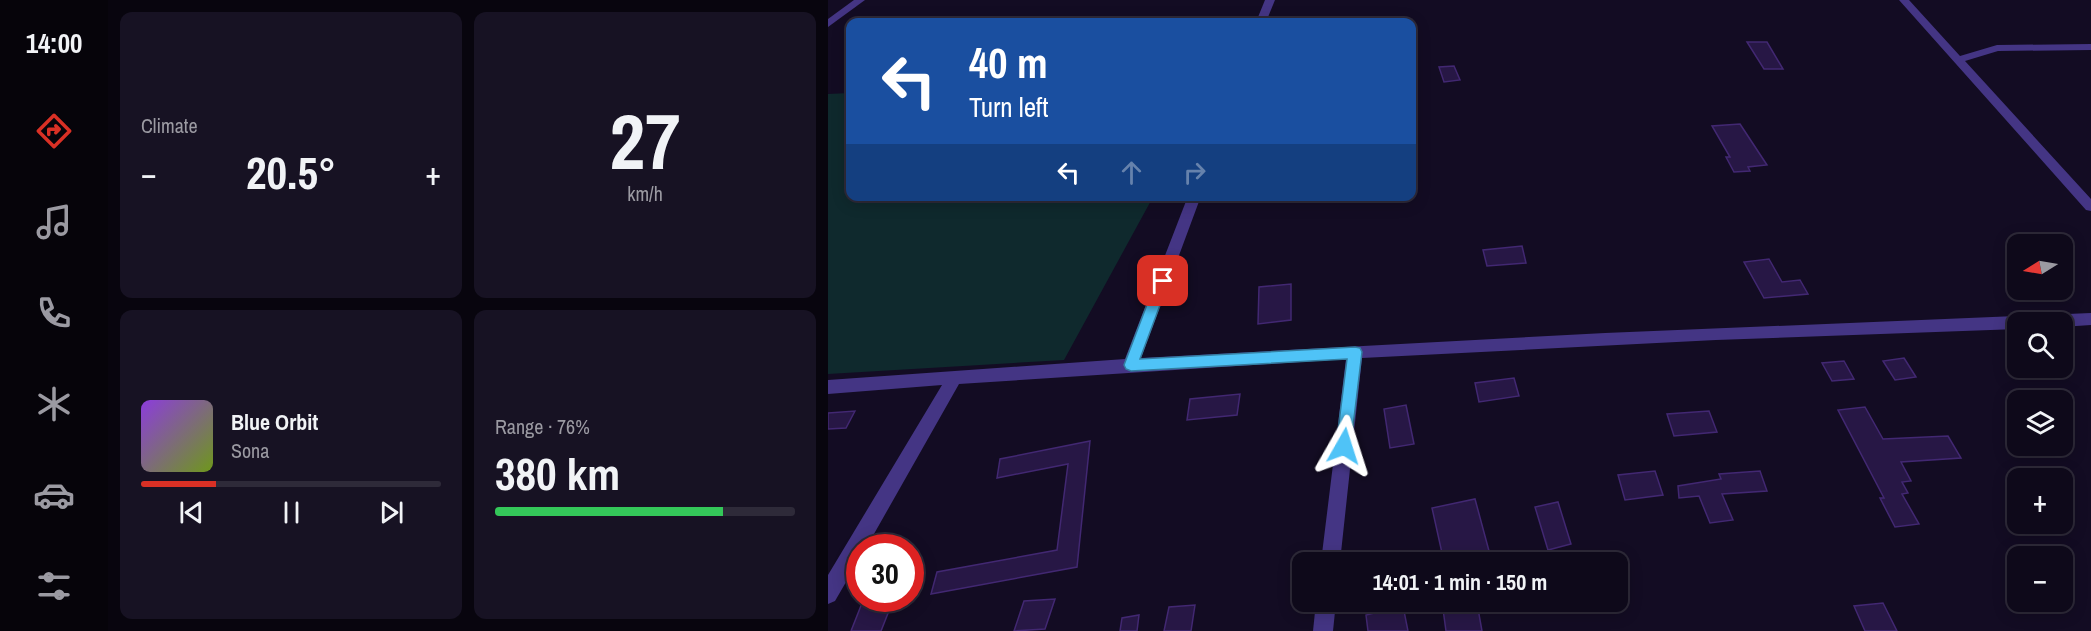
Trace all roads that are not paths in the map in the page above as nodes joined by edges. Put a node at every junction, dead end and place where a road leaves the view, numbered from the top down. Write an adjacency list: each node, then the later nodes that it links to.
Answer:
1 (860, 0): 5 (street)
2 (1270, 0): 4 (street)
3 (1904, 0): 7 (street)
4 (1263, 18)
5 (828, 24)
6 (2091, 46): 7 (street)
7 (1958, 60): 9 (street)
8 (1193, 201): 12 (street)
9 (2091, 207)
10 (2091, 319): 11 (street)
11 (1355, 352): 12 (street); 15 (street)
12 (1131, 365): 13 (street)
13 (955, 377): 14 (street); 16 (street)
14 (828, 387)
15 (1332, 552)
16 (828, 594)
17 (1325, 612): 18 (street)
18 (1323, 631)

